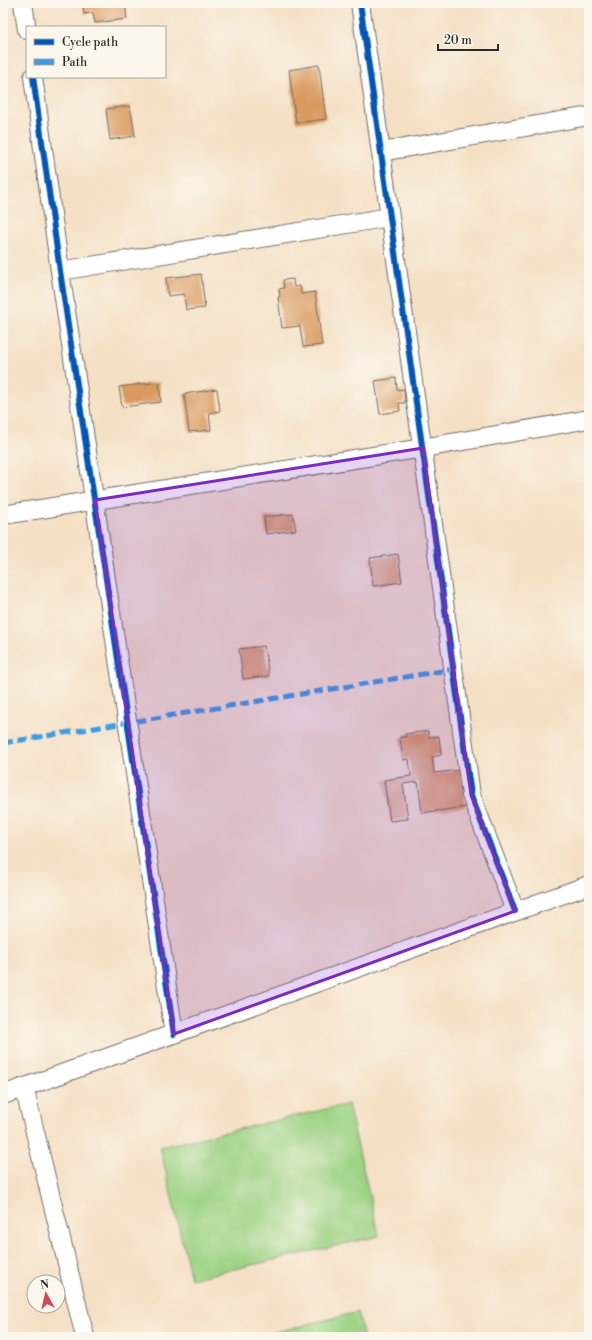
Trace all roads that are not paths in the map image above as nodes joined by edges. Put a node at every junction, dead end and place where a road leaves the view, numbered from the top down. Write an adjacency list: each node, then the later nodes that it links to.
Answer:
1 (23, 3): 3 (street)
2 (360, 3): 6 (street)
3 (26, 26)
4 (34, 78): 8 (street)
5 (589, 116): 6 (street)
6 (381, 152): 7 (street)
7 (390, 217): 8 (street); 10 (street)
8 (60, 271): 11 (street)
9 (589, 420): 10 (street)
10 (423, 448): 11 (street); 14 (street)
11 (95, 500): 12 (street); 15 (street)
12 (3, 516)
13 (589, 885): 14 (street)
14 (515, 912): 15 (street)
15 (174, 1034): 16 (street)
16 (24, 1087): 17 (street); 18 (street)
17 (3, 1095)
18 (85, 1337)

